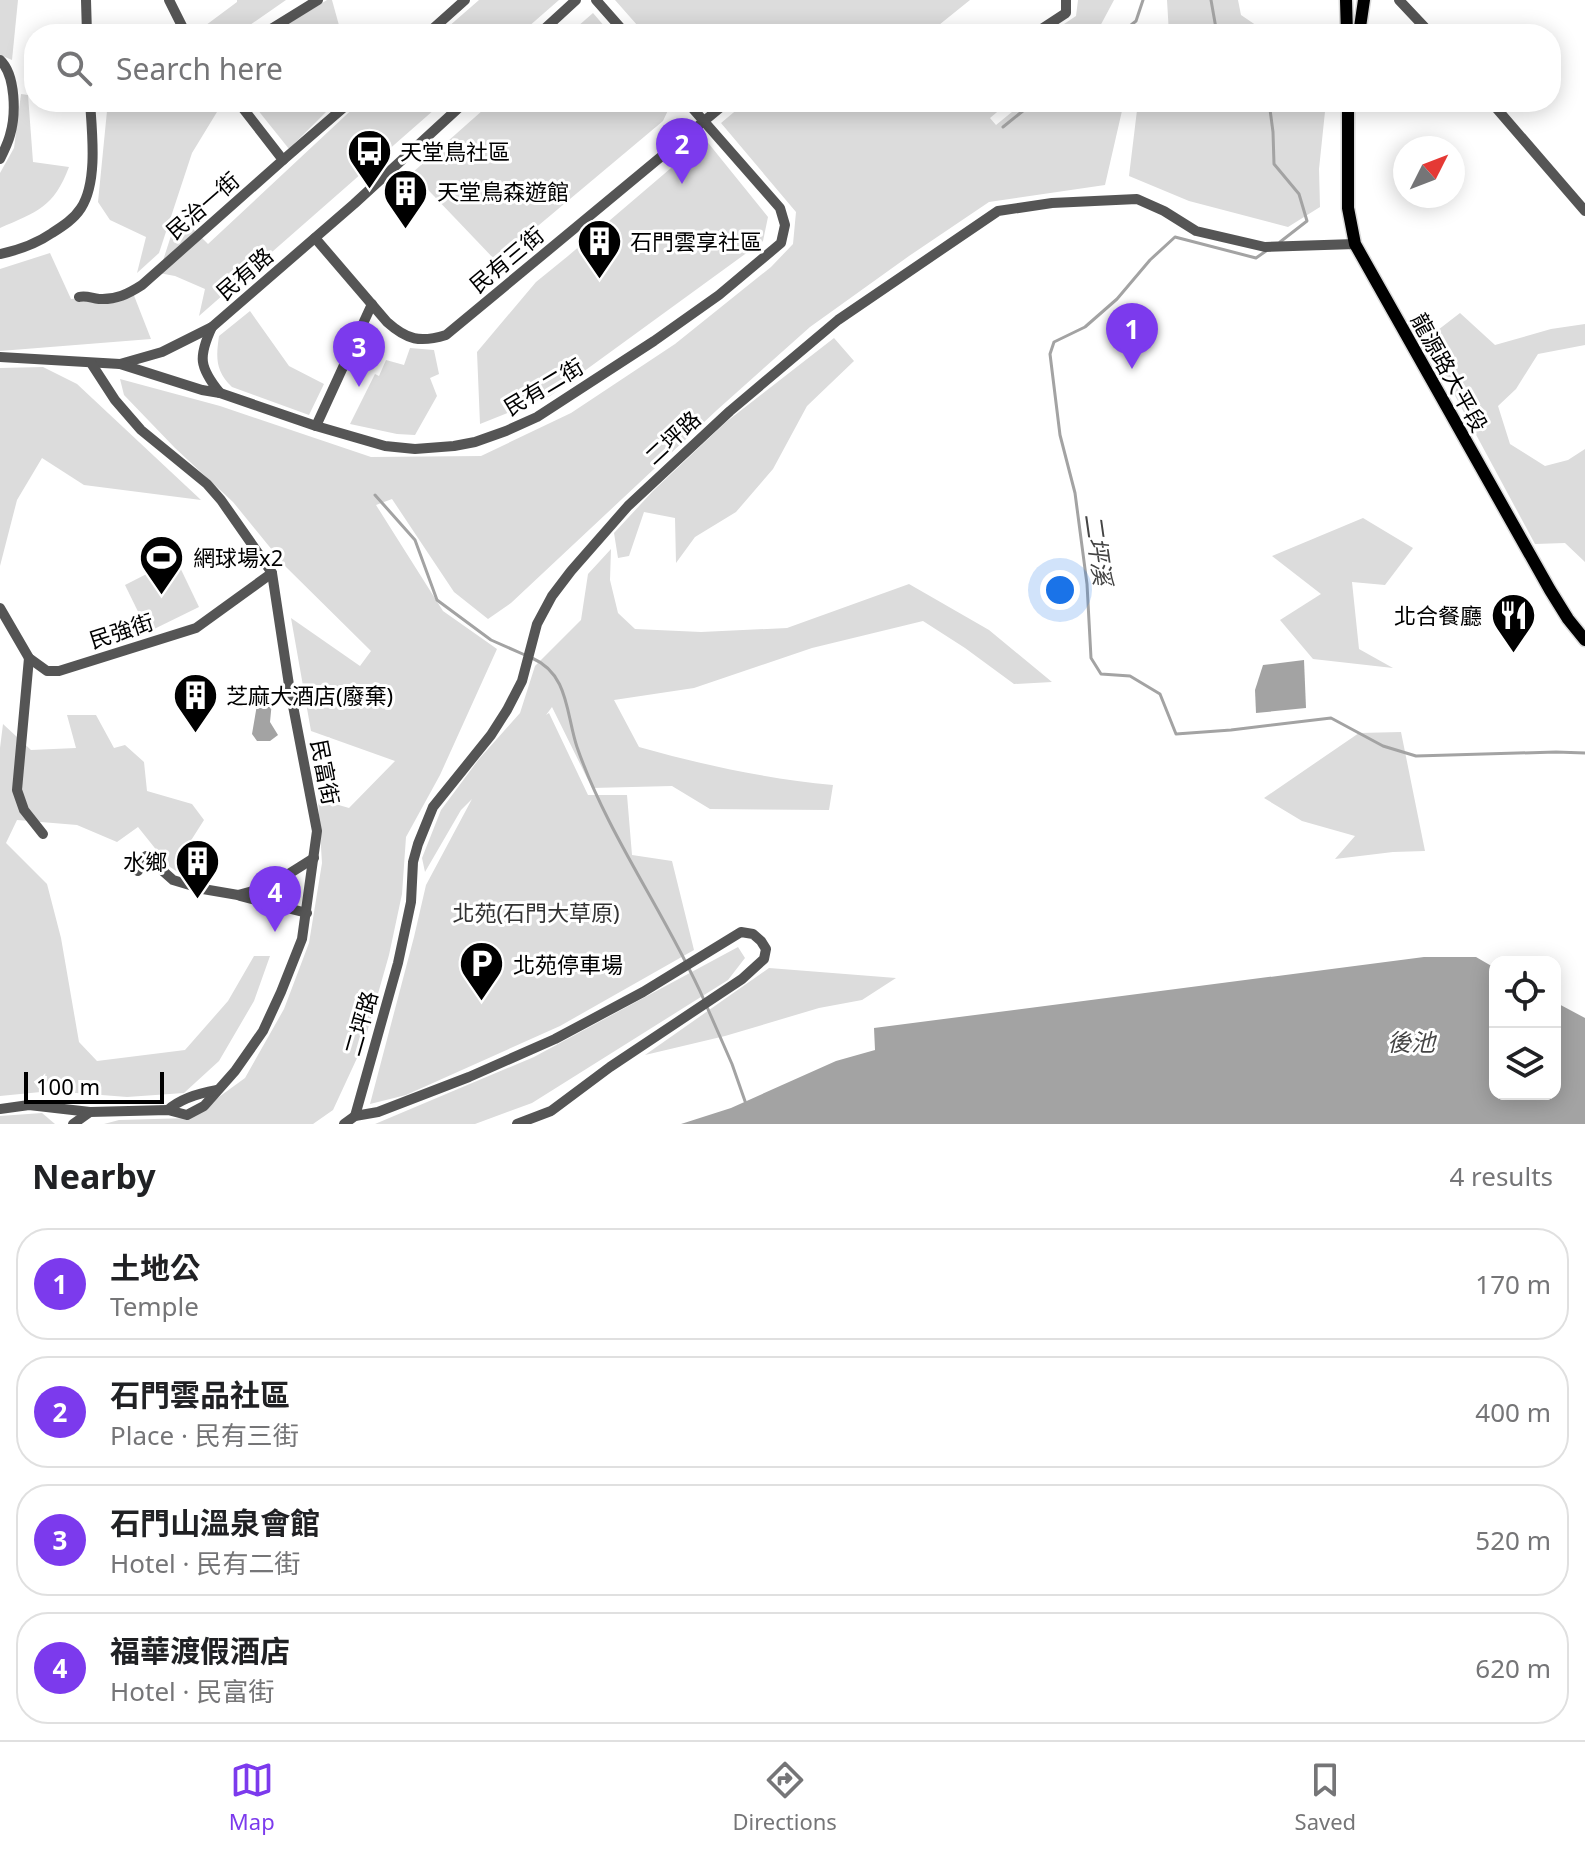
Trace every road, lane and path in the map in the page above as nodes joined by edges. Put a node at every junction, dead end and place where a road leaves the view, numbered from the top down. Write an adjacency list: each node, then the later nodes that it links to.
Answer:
1 (86, 0): 11 (street)
2 (169, 0): 12 (street)
3 (318, 0): 13 (street)
4 (465, 0): 14 (street)
5 (576, 0): 15 (street)
6 (596, 0): 16 (street)
7 (1066, 0): 17 (street)
8 (1399, 0): 20 (street)
9 (1346, 1): 18 (main road)
10 (1365, 2): 19 (main road)
11 (87, 24)
12 (181, 24)
13 (279, 24)
14 (438, 24)
15 (550, 24)
16 (617, 24)
17 (1049, 24)
18 (1347, 24)
19 (1361, 24)
20 (1422, 24)
21 (0, 60): 31 (street)
22 (91, 112): 36 (street)
23 (246, 112): 32 (street)
24 (338, 112): 32 (street, 民治一街)
25 (454, 112): 34 (street, 民有路)
26 (696, 112): 30 (street, 民有二街)
27 (715, 112): 30 (street, 民有三街)
28 (1348, 112): 35 (main road, 龍源路大平段)
29 (1500, 112): 33 (street)
30 (704, 121): 38 (street, 民有三街); 44 (street, 民有二街)
31 (0, 159)
32 (283, 160): 37 (street, 民治一街)
33 (1585, 211)
34 (315, 238): 38 (street, 民有三街); 39 (street, 民有路)
35 (1355, 244): 47 (main road, 龍源路大平段); 56 (street, 二坪路)
36 (0, 254)
37 (79, 297)
38 (372, 304): 44 (street)
39 (212, 327): 42 (street, 民有路); 43 (street)
40 (0, 357): 41 (street, 民有路)
41 (91, 363): 42 (street, 民有路); 45 (street, 民富街)
42 (120, 364): 43 (street, 民有二街)
43 (220, 393): 44 (street, 民有二街)
44 (316, 426)
45 (272, 573): 48 (street, 民強街); 50 (street, 民富街)
46 (0, 608): 48 (street)
47 (1585, 640)
48 (29, 658): 49 (street)
49 (43, 834)
50 (314, 858): 52 (street); 53 (street, 民富街)
51 (138, 871): 52 (street)
52 (238, 895): 53 (street)
53 (307, 913): 55 (street, 民富街)
54 (0, 1109): 55 (street, 民富街)
55 (90, 1112): 57 (street)
56 (355, 1116): 58 (street); 59 (street)
57 (73, 1124)
58 (344, 1124)
59 (517, 1124)

